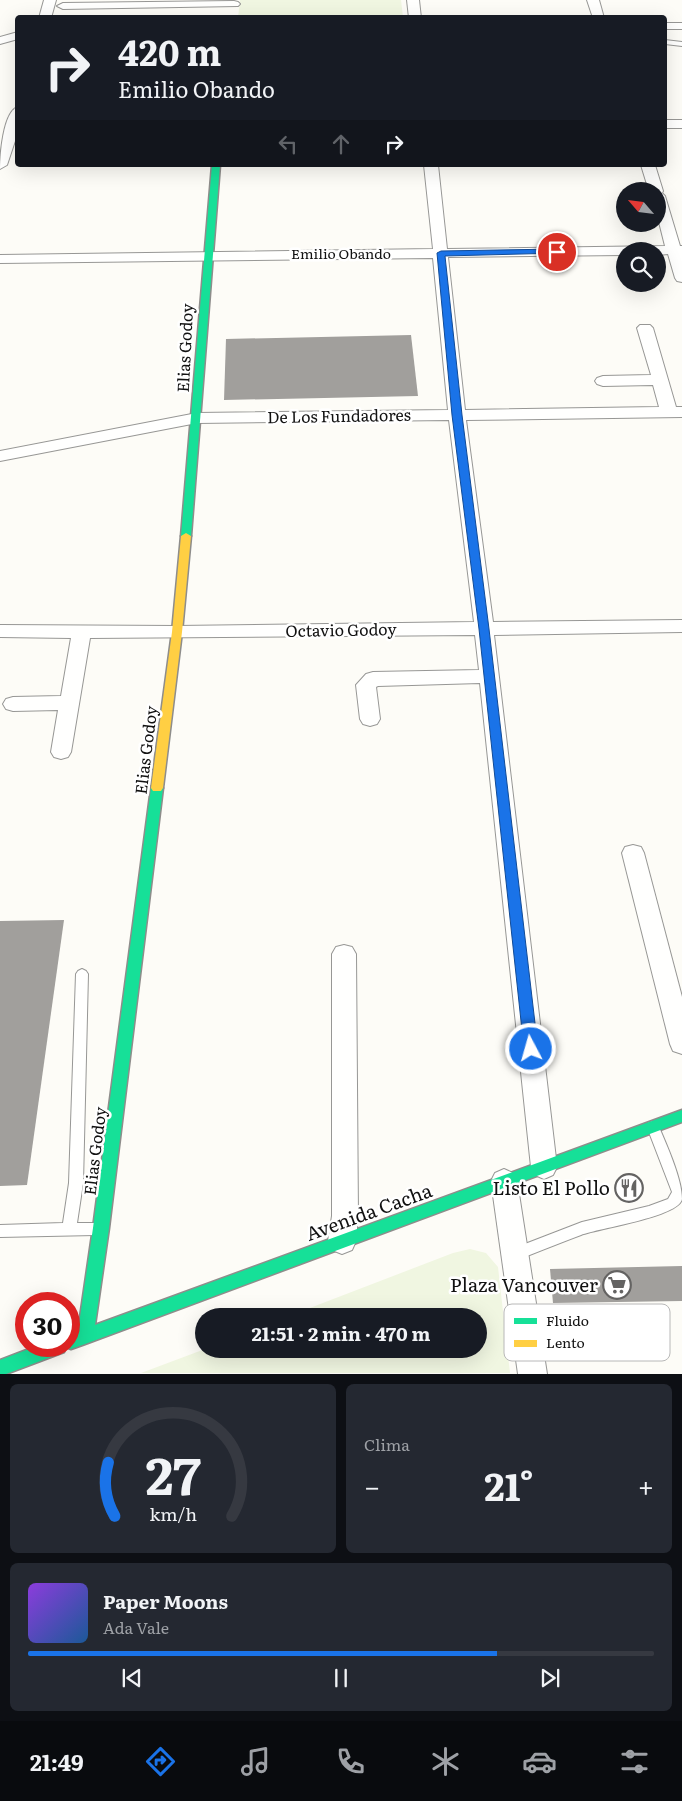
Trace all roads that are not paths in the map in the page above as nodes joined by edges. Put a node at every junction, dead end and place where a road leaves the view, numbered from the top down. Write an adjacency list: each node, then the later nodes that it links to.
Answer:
1 (50, 0): 6 (street)
2 (413, 0): 8 (street)
3 (593, 0): 9 (street)
4 (234, 2): 5 (street); 7 (street)
5 (63, 6)
6 (46, 15)
7 (234, 15)
8 (415, 15)
9 (598, 15)
10 (667, 26): 11 (street)
11 (682, 26)
12 (15, 36): 13 (street)
13 (0, 41)
14 (667, 43): 15 (lane)
15 (682, 44)
16 (667, 124): 17 (street)
17 (682, 124)
18 (13, 141): 19 (street)
19 (0, 165)
20 (216, 167): 27 (street, Elias Godoy)
21 (430, 167): 26 (street)
22 (649, 167): 23 (street)
23 (653, 182)
24 (666, 218): 25 (street)
25 (678, 250): 26 (street, Emilio Obando); 29 (street)
26 (441, 253): 27 (street, Emilio Obando); 34 (street)
27 (207, 255): 28 (street, Emilio Obando); 35 (street, Elias Godoy)
28 (0, 259)
29 (682, 278)
30 (645, 328): 31 (street)
31 (660, 380): 32 (street); 33 (street)
32 (603, 381)
33 (675, 412): 34 (street, De Los Fundadores)
34 (457, 415): 35 (street, De Los Fundadores); 38 (street)
35 (197, 418): 36 (street, De Los Fundadores); 41 (street, Elias Godoy)
36 (0, 456)
37 (682, 626): 38 (street, Octavio Godoy)
38 (484, 629): 41 (street, Octavio Godoy); 42 (street)
39 (0, 631): 40 (street, Octavio Godoy)
40 (82, 631): 41 (street, Octavio Godoy); 43 (street)
41 (177, 632): 55 (street, Elias Godoy)
42 (489, 676): 45 (street); 53 (street)
43 (70, 703): 44 (street); 46 (street)
44 (13, 704)
45 (370, 719)
46 (61, 752)
47 (633, 853): 50 (street)
48 (344, 954): 58 (street)
49 (82, 974): 56 (lane)
50 (682, 1044)
51 (682, 1116): 52 (street, Avenida Cacha)
52 (652, 1126): 53 (street, Avenida Cacha); 59 (lane)
53 (544, 1167): 54 (street, Avenida Cacha)
54 (504, 1181): 58 (street, Avenida Cacha); 59 (street)
55 (101, 1228): 56 (lane); 61 (street, Elias Godoy)
56 (69, 1230): 57 (lane)
57 (0, 1231)
58 (342, 1241): 61 (street, Avenida Cacha)
59 (516, 1255): 60 (street)
60 (523, 1304)
61 (86, 1336): 62 (street, Avenida Cacha)
62 (80, 1338)
63 (29, 1357): 65 (street)
64 (531, 1361): 66 (street)
65 (0, 1368)
66 (533, 1374)

